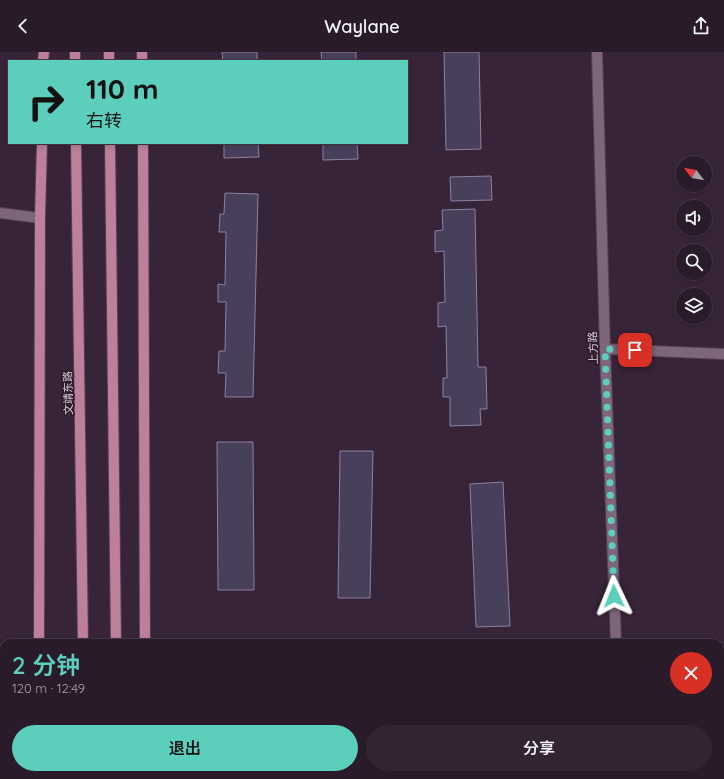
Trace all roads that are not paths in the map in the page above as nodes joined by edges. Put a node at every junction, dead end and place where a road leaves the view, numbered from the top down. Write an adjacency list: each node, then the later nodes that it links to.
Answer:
1 (598, 52): 8 (street, 上方路)
2 (42, 144): 7 (main road)
3 (76, 144): 11 (main road, 文靖东路)
4 (110, 144): 12 (main road)
5 (143, 144): 13 (main road)
6 (0, 213): 7 (street)
7 (40, 218): 10 (main road)
8 (605, 349): 9 (street); 14 (street, 上方路)
9 (724, 354)
10 (39, 639)
11 (83, 639)
12 (116, 639)
13 (145, 639)
14 (616, 639)

